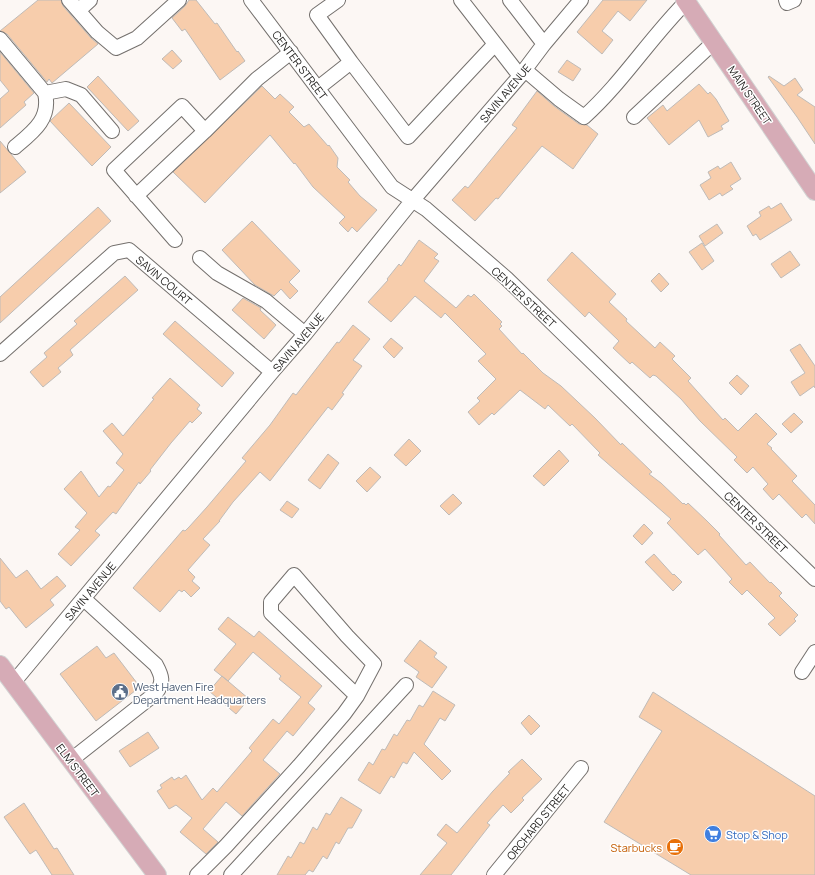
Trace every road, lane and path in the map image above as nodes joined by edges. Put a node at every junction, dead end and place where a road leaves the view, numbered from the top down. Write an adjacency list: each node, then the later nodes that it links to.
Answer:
1 (90, 0): 11 (street)
2 (251, 0): 16 (street, CENTER STREET)
3 (338, 0): 17 (street)
4 (461, 0): 14 (street)
5 (510, 0): 15 (street)
6 (581, 0): 15 (street, SAVIN AVENUE)
7 (786, 0): 8 (street)
8 (794, 0)
9 (686, 1): 13 (main road, MAIN STREET); 18 (street)
10 (170, 3): 11 (street)
11 (74, 5)
12 (0, 39): 20 (street)
13 (714, 42): 21 (street); 25 (main road, MAIN STREET)
14 (495, 44): 17 (street); 18 (street)
15 (544, 44): 18 (street, SAVIN AVENUE)
16 (291, 52): 19 (street, CENTER STREET); 23 (street)
17 (351, 62): 19 (street)
18 (523, 73): 27 (street, SAVIN AVENUE)
19 (318, 88): 27 (street, CENTER STREET)
20 (45, 93): 22 (street); 24 (street)
21 (634, 117)
22 (112, 131)
23 (205, 131): 26 (street); 26 (street)
24 (16, 147)
25 (815, 191)
26 (136, 196): 28 (street)
27 (412, 201): 30 (street, SAVIN AVENUE); 33 (street, CENTER STREET)
28 (175, 240)
29 (200, 258): 30 (street)
30 (305, 334): 32 (street, SAVIN AVENUE)
31 (0, 354): 32 (street, SAVIN COURT)
32 (272, 372): 34 (street, SAVIN AVENUE)
33 (815, 579)
34 (84, 599): 38 (street, SAVIN AVENUE); 41 (street)
35 (815, 652): 37 (street)
36 (0, 665): 38 (main road, ELM STREET)
37 (802, 672)
38 (13, 683): 41 (main road, ELM STREET)
39 (406, 685): 45 (street)
40 (357, 696): 40 (street); 44 (street)
41 (71, 760): 43 (main road, ELM STREET)
42 (581, 768): 46 (street, ORCHARD STREET)
43 (157, 875)
44 (197, 875)
45 (231, 875)
46 (494, 875)

